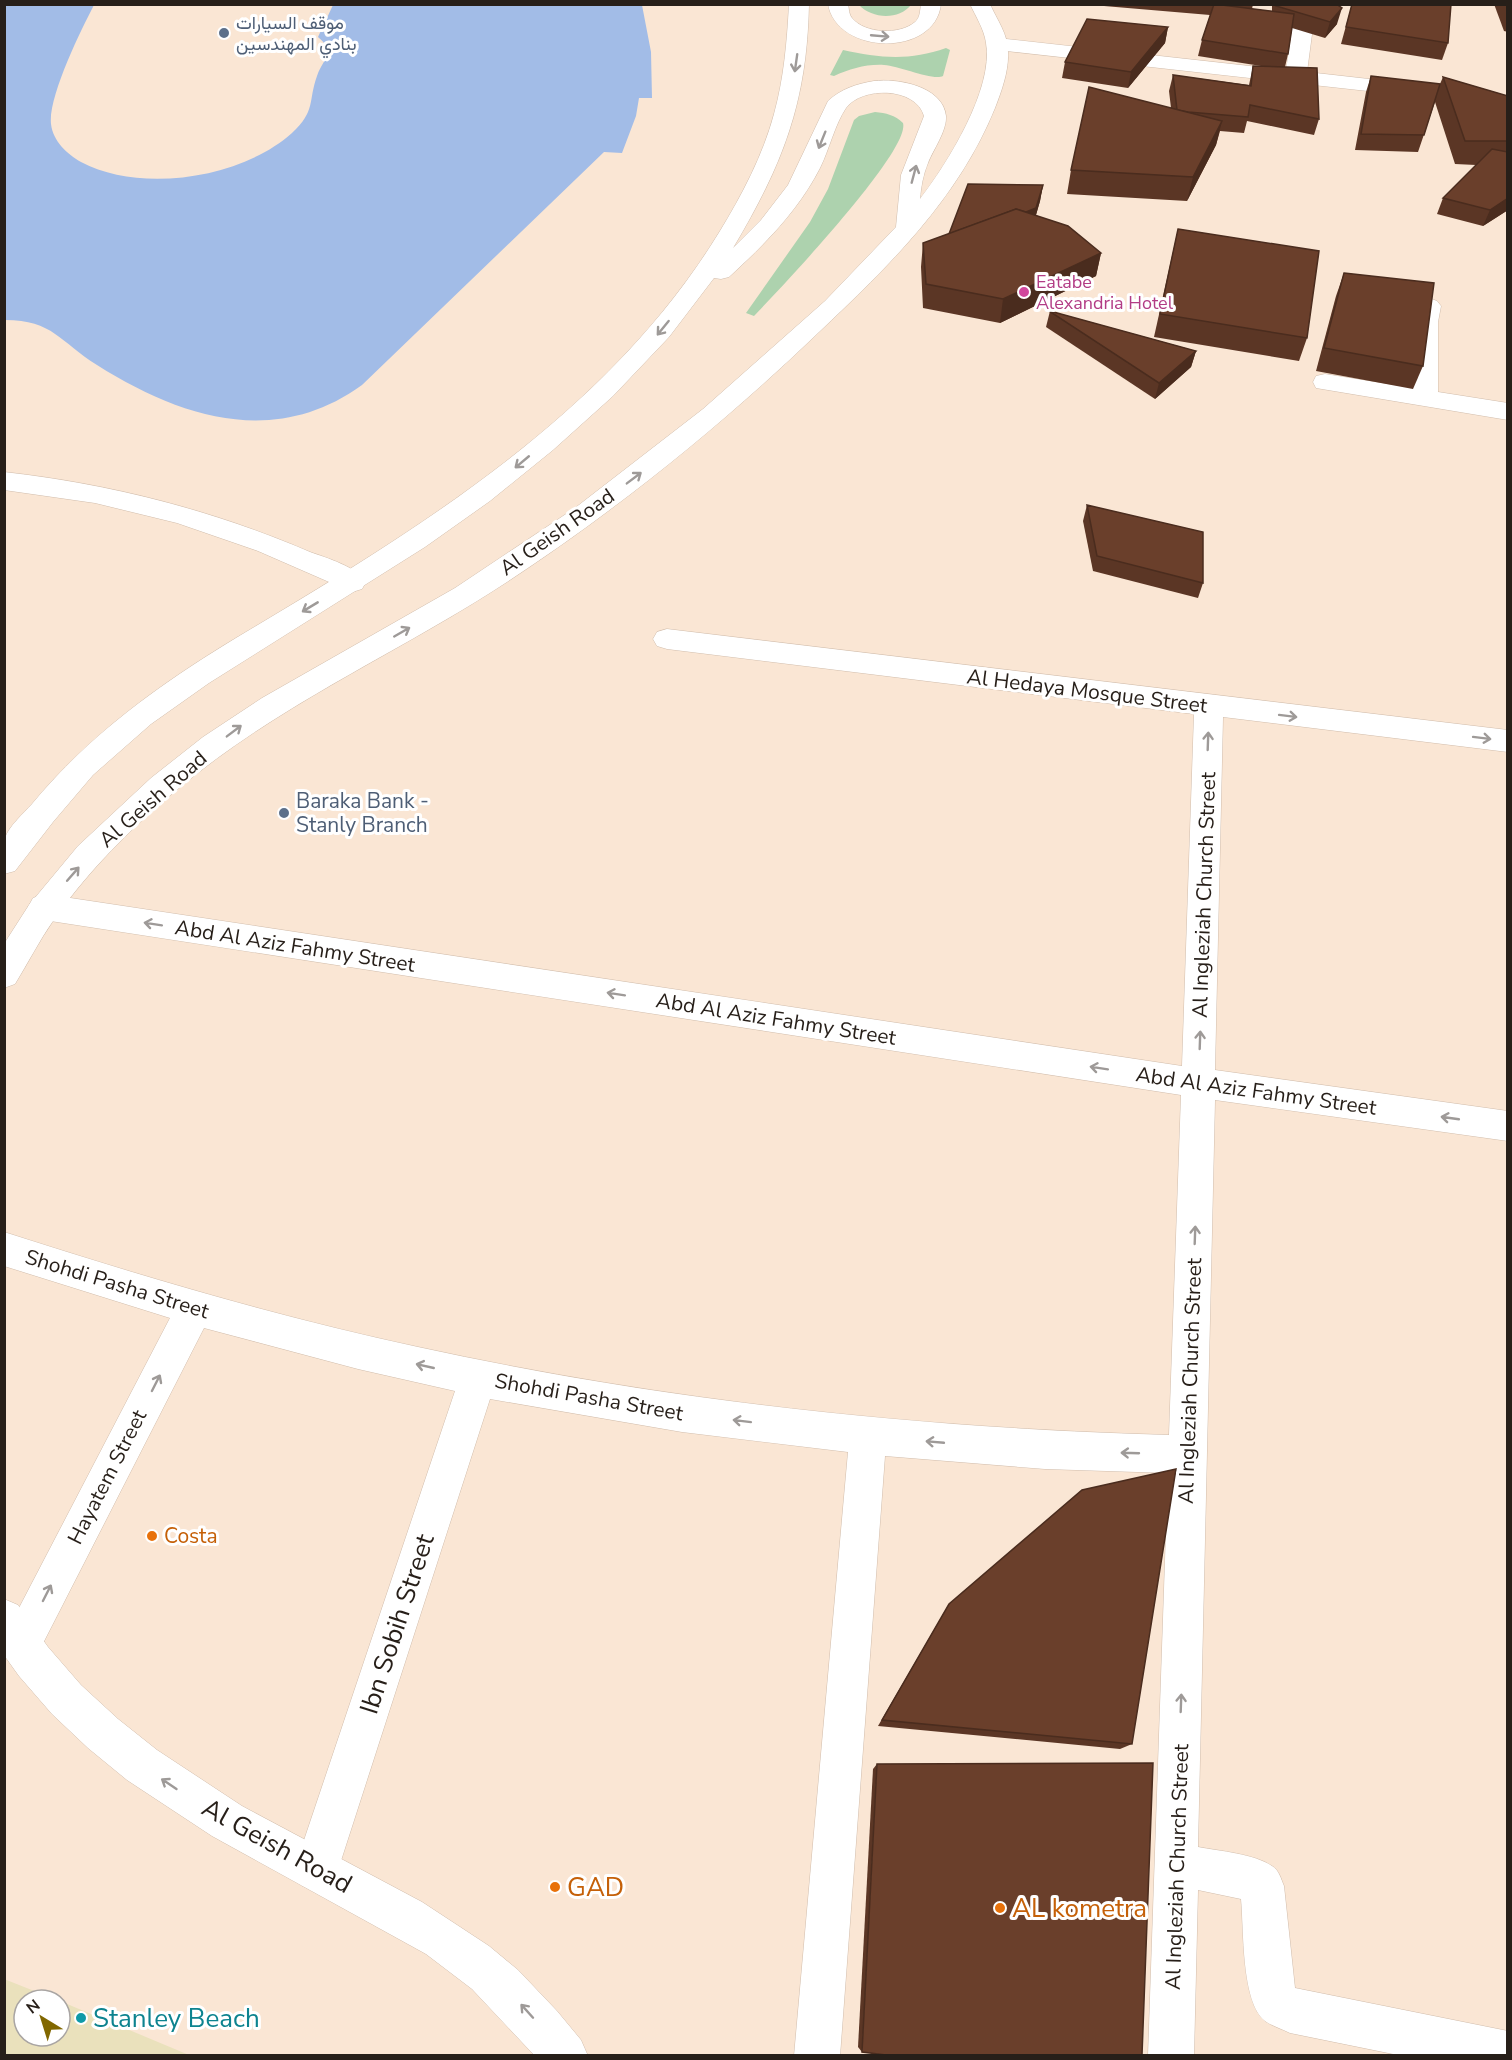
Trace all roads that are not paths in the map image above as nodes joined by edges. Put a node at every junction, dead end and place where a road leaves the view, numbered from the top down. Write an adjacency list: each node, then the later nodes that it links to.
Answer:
1 (799, 4): 10 (main road, one-way to 10)
2 (838, 4): 3 (main road, one-way to 3)
3 (931, 4)
4 (980, 4): 6 (main road, Al Geish Road)
5 (1306, 4): 7 (main road)
6 (997, 44): 7 (main road); 9 (main road, Al Geish Road)
7 (1296, 77): 8 (main road)
8 (1437, 92)
9 (908, 231): 10 (main road, one-way to 10); 21 (main road, Al Geish Road, one-way to 9)
10 (687, 298): 16 (main road, one-way to 16)
11 (1429, 306): 13 (main road)
12 (1325, 382): 13 (main road)
13 (1425, 398): 14 (main road)
14 (1508, 412)
15 (4, 481): 16 (main road)
16 (352, 582): 20 (main road, one-way to 20)
17 (667, 639): 18 (main road, Al Hedaya Mosque Street)
18 (1209, 706): 19 (main road, Al Hedaya Mosque Street, one-way to 19); 23 (main road, Al Ingleziah Church Street, one-way to 18)
19 (1508, 741)
20 (4, 862)
21 (44, 907): 22 (main road, Al Geish Road); 23 (main road, Abd Al Aziz Fahmy Street, one-way to 21)
22 (4, 974)
23 (1199, 1083): 24 (main road, Abd Al Aziz Fahmy Street, one-way to 23); 29 (main road, Al Ingleziah Church Street, one-way to 23)
24 (1508, 1126)
25 (4, 1249): 26 (main road, Shohdi Pasha Street)
26 (194, 1309): 27 (main road, Shohdi Pasha Street, one-way to 26); 30 (main road, Hayatem Street, one-way to 26)
27 (478, 1378): 28 (main road, Shohdi Pasha Street, one-way to 27); 32 (main road, Ibn Sobih Street)
28 (868, 1436): 29 (main road, Shohdi Pasha Street, one-way to 28); 35 (main road)
29 (1188, 1455): 31 (main road, Al Ingleziah Church Street, one-way to 29)
30 (13, 1632): 32 (main road, Al Geish Road, one-way to 30)
31 (1177, 1864): 33 (main road); 36 (main road, Al Ingleziah Church Street)
32 (316, 1870): 34 (main road, Al Geish Road, one-way to 32)
33 (1508, 2054)
34 (565, 2055)
35 (817, 2055)
36 (1171, 2055)

